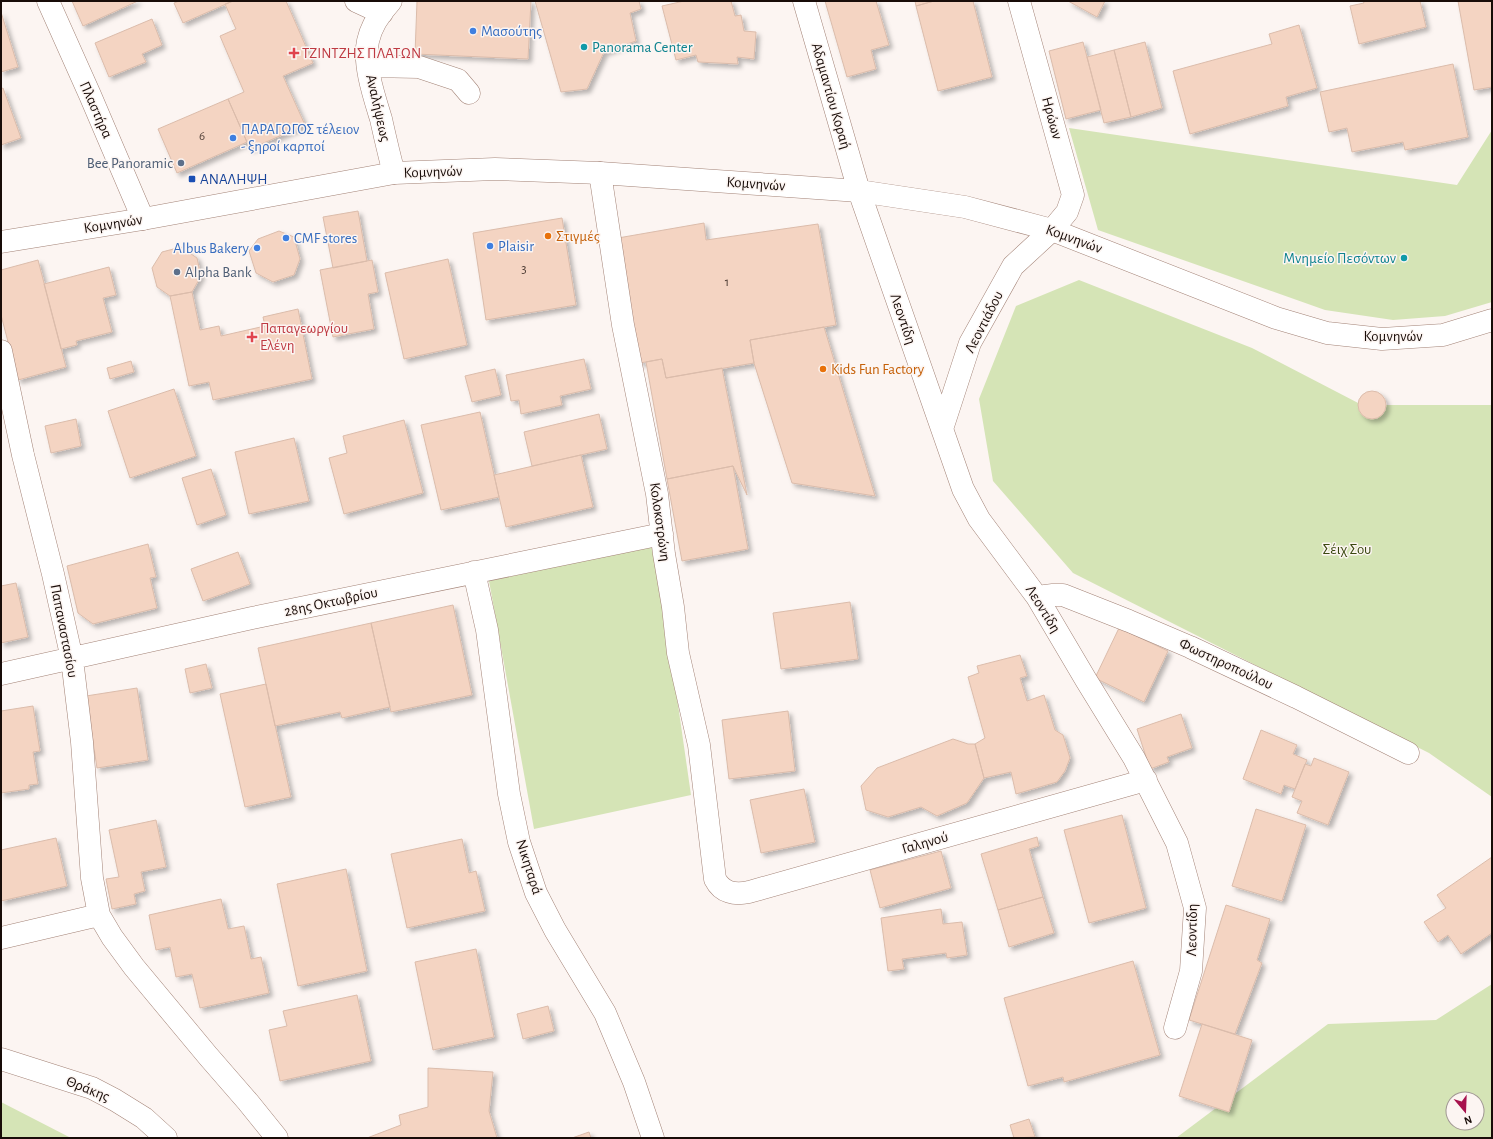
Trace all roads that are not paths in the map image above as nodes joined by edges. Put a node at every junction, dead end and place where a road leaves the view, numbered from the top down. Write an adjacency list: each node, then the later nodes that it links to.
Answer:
1 (48, 1): 11 (street, Πλαστήρα)
2 (356, 1): 5 (street)
3 (804, 1): 10 (street, Αδαμαντίου Κοραή)
4 (1019, 1): 12 (street, Ηρώων)
5 (386, 7): 6 (street, Αναλήψεως)
6 (368, 66): 7 (street); 8 (street, Αναλήψεως)
7 (469, 93)
8 (394, 173): 9 (street, Κομνηνών); 11 (street, Κομνηνών)
9 (600, 173): 10 (street, Κομνηνών); 17 (street, Κολοκοτρώνη)
10 (859, 190): 12 (street, Κομνηνών); 16 (street, Λεοντίδη)
11 (143, 219): 13 (street, Κομνηνών)
12 (1052, 230): 14 (street, Κομνηνών); 16 (street, Λεοντιάδου)
13 (1, 242)
14 (1492, 320)
15 (1, 351): 20 (street, Παπαναστασίου)
16 (942, 429): 19 (street, Λεοντίδη)
17 (662, 534): 18 (street, 28ης Οκτωβρίου); 24 (street, Κολοκοτρώνη)
18 (474, 572): 20 (street, 28ης Οκτωβρίου); 31 (street, Νικηταρά)
19 (1037, 597): 22 (street, Φωστηροπούλου); 23 (street, Λεοντίδη)
20 (72, 659): 21 (street, 28ης Οκτωβρίου); 25 (street, Παπαναστασίου)
21 (1, 674)
22 (1408, 753)
23 (1146, 780): 24 (street, Γαληνού); 27 (street, Λεοντίδη)
24 (715, 872)
25 (99, 915): 26 (street); 30 (street, Παπαναστασίου)
26 (1, 938)
27 (1175, 1028)
28 (1, 1059): 29 (street, Θράκης)
29 (166, 1138)
30 (277, 1138)
31 (653, 1138)

